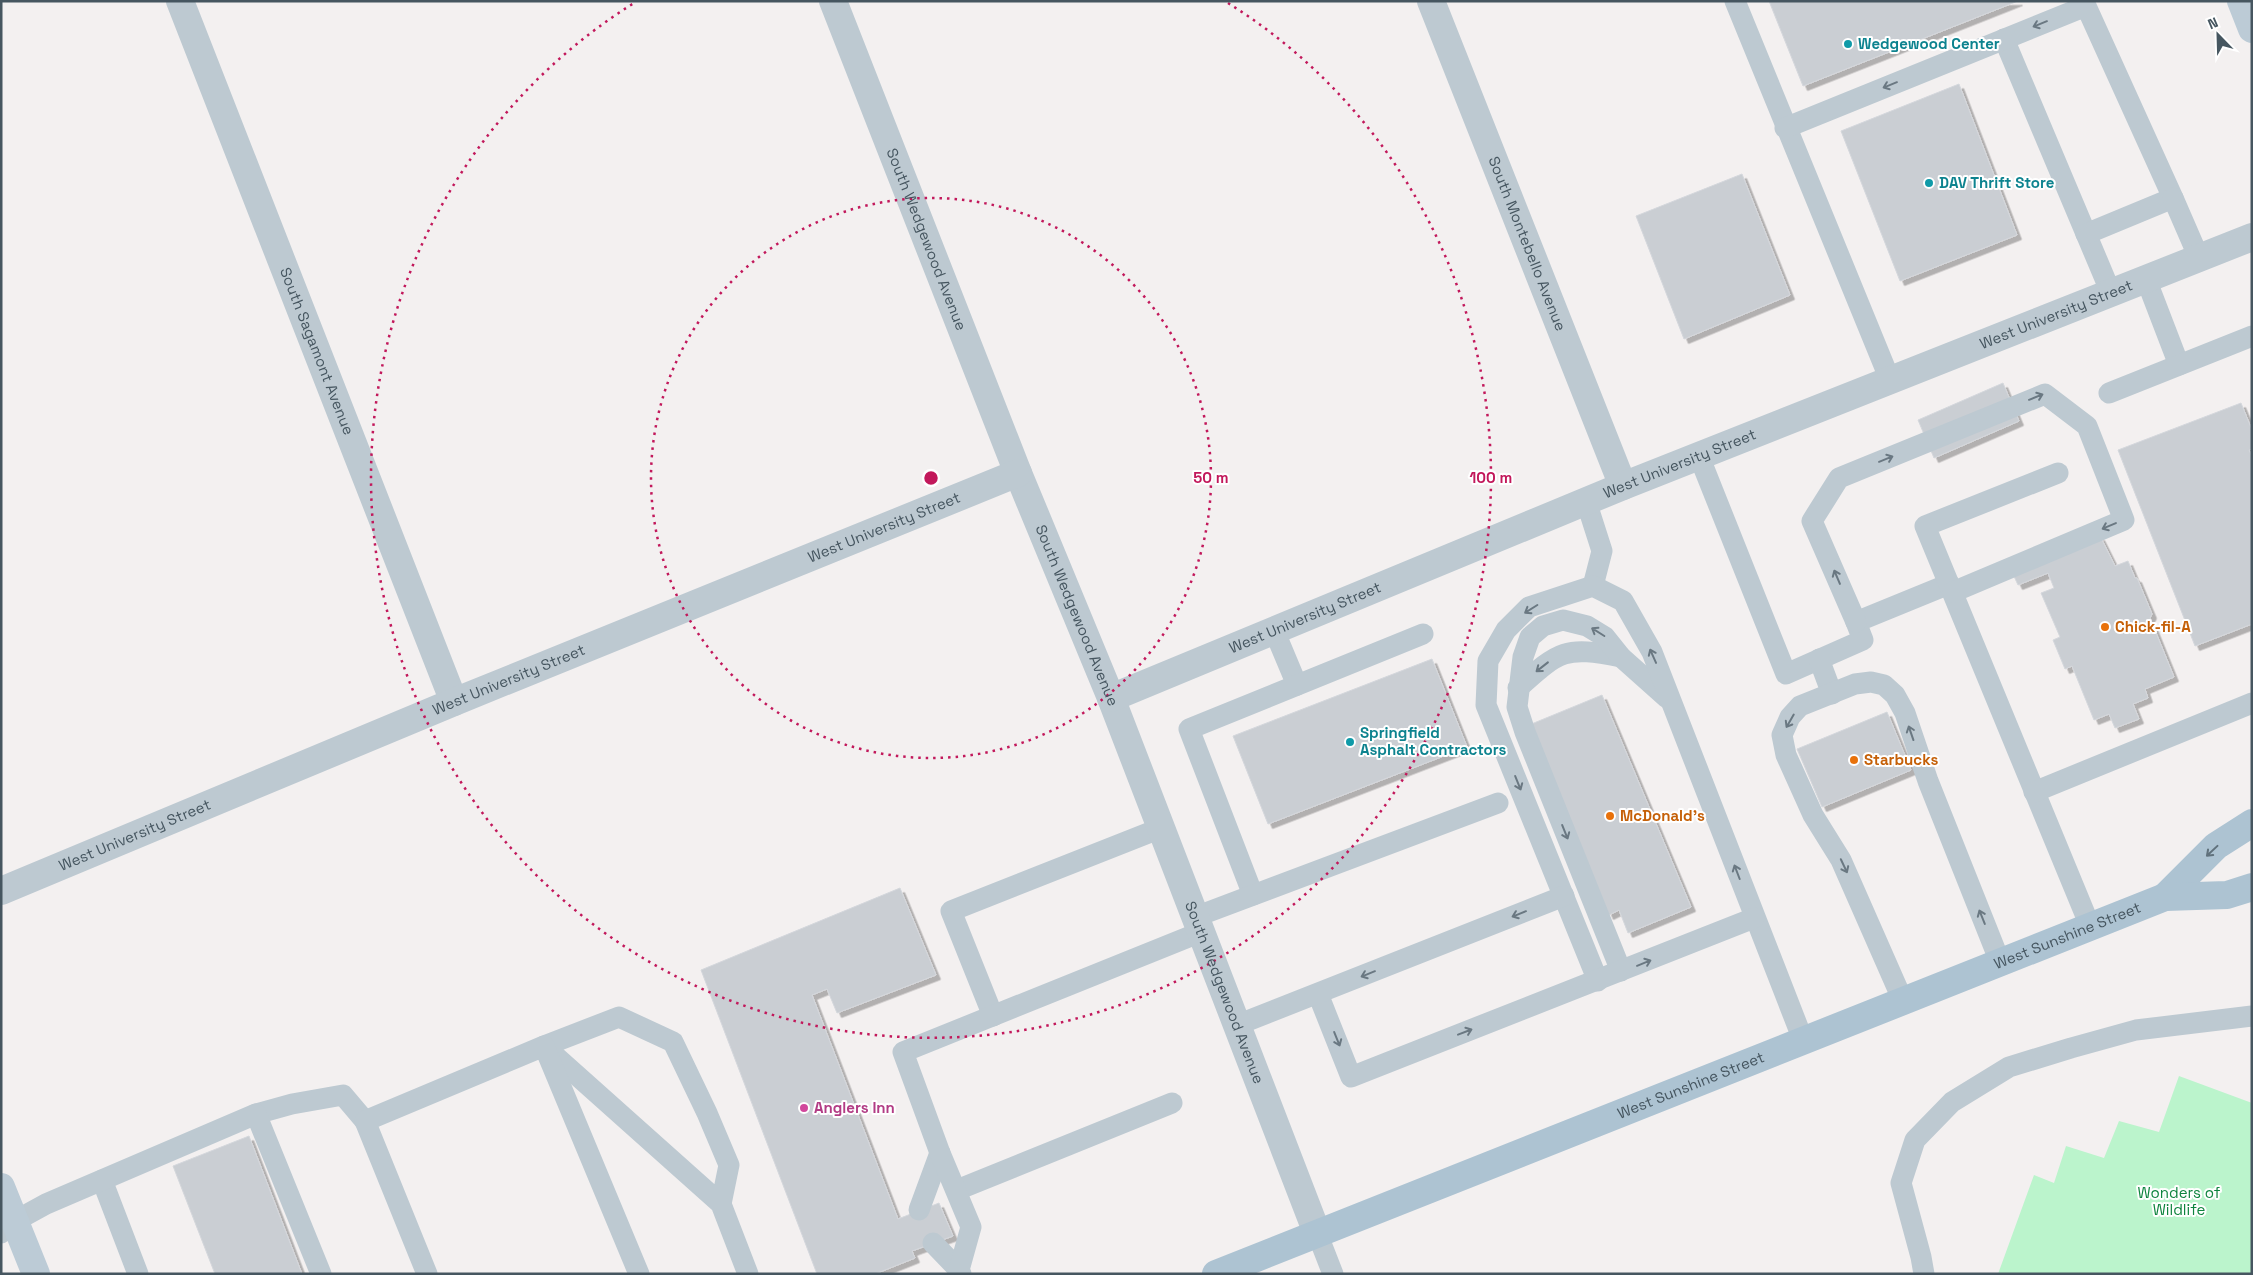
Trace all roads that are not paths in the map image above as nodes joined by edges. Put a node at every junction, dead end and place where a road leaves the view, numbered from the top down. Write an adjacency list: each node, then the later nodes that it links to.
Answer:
1 (180, 1): 34 (street, South Sagamont Avenue)
2 (833, 1): 19 (street, South Wedgewood Avenue)
3 (1431, 1): 21 (street, South Montebello Avenue)
4 (1735, 1): 7 (lane)
5 (2088, 3): 6 (lane, one-way to 6); 8 (lane)
6 (2004, 39): 7 (lane, one-way to 7); 9 (lane)
7 (1785, 128): 16 (lane)
8 (2173, 198): 9 (lane); 11 (lane)
9 (2086, 234): 13 (lane)
10 (2252, 237): 11 (street, West University Street)
11 (2199, 258): 12 (street, West University Street)
12 (2146, 279): 13 (street, West University Street); 15 (lane)
13 (2111, 293): 16 (street, West University Street)
14 (2252, 336): 15 (lane)
15 (2179, 365): 17 (lane)
16 (1890, 380): 18 (street, West University Street)
17 (2109, 394)
18 (1699, 456): 21 (street, West University Street); 29 (lane)
19 (1018, 473): 33 (street, South Wedgewood Avenue); 34 (street, West University Street)
20 (2058, 473): 24 (lane)
21 (1623, 486): 22 (street, West University Street)
22 (1586, 502): 23 (lane); 26 (street, West University Street)
23 (1594, 586): 35 (lane, one-way to 23); 44 (lane, one-way to 44)
24 (1951, 588): 25 (lane); 25 (lane, one-way to 24); 37 (lane)
25 (1856, 622): 29 (lane)
26 (1274, 630): 30 (lane); 33 (street, West University Street)
27 (1423, 634): 30 (lane)
28 (1621, 657): 31 (lane, one-way to 31); 31 (lane, one-way to 31); 35 (lane)
29 (1819, 659): 32 (lane)
30 (1297, 685): 43 (lane)
31 (1518, 688): 50 (lane, one-way to 50)
32 (1832, 694): 49 (lane, one-way to 32); 53 (lane, one-way to 53)
33 (1111, 698): 40 (street, South Wedgewood Avenue)
34 (454, 702): 41 (street, West University Street)
35 (1671, 702): 46 (lane, one-way to 35)
36 (2252, 703): 37 (lane)
37 (2034, 792): 48 (lane)
38 (1498, 803): 43 (lane)
39 (2252, 823): 45 (main road, West Sunshine Street, one-way to 45)
40 (1161, 828): 47 (street, South Wedgewood Avenue); 54 (lane)
41 (1, 891)
42 (2244, 893): 45 (main road, West Sunshine Street)
43 (1253, 895): 47 (lane)
44 (1564, 896): 51 (lane); 52 (lane, one-way to 52)
45 (2165, 897): 48 (main road, West Sunshine Street)
46 (1754, 918): 50 (lane, one-way to 46); 57 (lane)
47 (1198, 924): 54 (lane); 56 (street, South Wedgewood Avenue)
48 (2090, 926): 49 (main road, West Sunshine Street)
49 (2000, 962): 53 (main road, West Sunshine Street)
50 (1621, 972): 51 (lane)
51 (1598, 981): 52 (lane, one-way to 51)
52 (1318, 994): 56 (lane)
53 (1903, 1001): 57 (main road, West Sunshine Street)
54 (993, 1016): 62 (lane)
55 (2252, 1016): 80 (lane)
56 (1237, 1025): 69 (street, South Wedgewood Avenue)
57 (1803, 1040): 69 (main road, West Sunshine Street)
58 (544, 1046): 61 (lane); 66 (lane); 66 (lane); 76 (lane)
59 (1172, 1103): 65 (lane)
60 (256, 1114): 61 (lane); 63 (lane); 74 (lane)
61 (365, 1121): 75 (lane)
62 (940, 1152): 65 (lane); 67 (lane)
63 (102, 1180): 68 (lane); 73 (lane)
64 (1, 1187): 68 (main road)
65 (957, 1190): 71 (lane)
66 (721, 1204): 77 (lane)
67 (919, 1210)
68 (8, 1227): 72 (main road)
69 (1316, 1233): 78 (main road, West Sunshine Street); 79 (lane)
70 (933, 1243): 71 (lane)
71 (960, 1272)
72 (36, 1274)
73 (138, 1274)
74 (322, 1274)
75 (427, 1274)
76 (639, 1274)
77 (748, 1274)
78 (1216, 1274)
79 (1333, 1274)
80 (1924, 1274)

